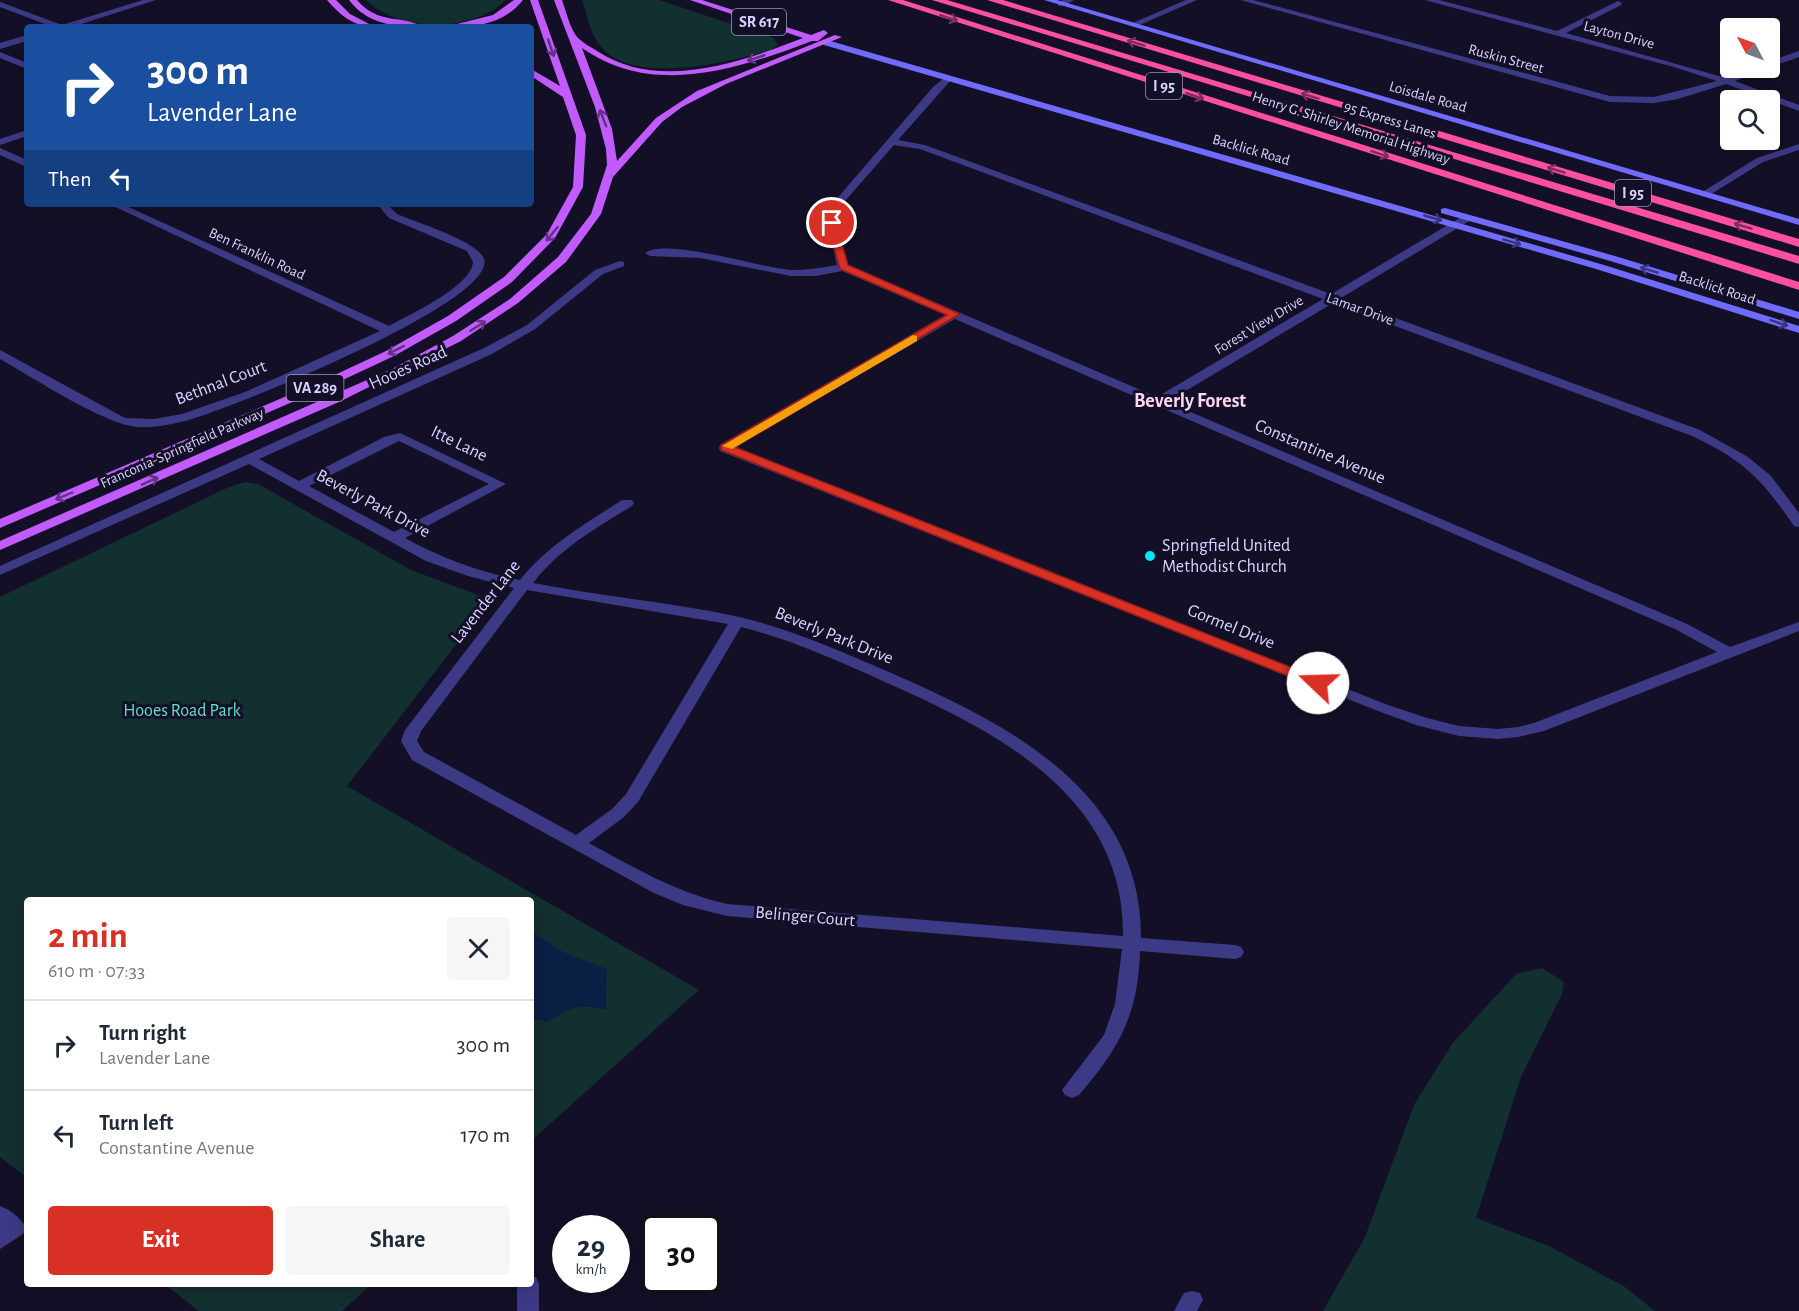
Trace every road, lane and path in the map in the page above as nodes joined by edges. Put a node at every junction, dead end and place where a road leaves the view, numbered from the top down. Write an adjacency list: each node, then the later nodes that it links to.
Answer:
1 (152, 0): 21 (street)
2 (331, 0): 25 (main road)
3 (353, 0): 26 (main road)
4 (519, 0): 27 (main road)
5 (534, 0): 44 (main road, Franconia-Springfield Parkway / VA 289, one-way to 44)
6 (558, 0): 31 (main road, Franconia-Springfield Parkway / VA 289)
7 (694, 0): 32 (main road, Backlick Road / SR 617)
8 (720, 0): 33 (main road, Backlick Road / SR 617)
9 (893, 0): 53 (highway, Henry G. Shirley Memorial Highway / I 95, one-way to 53)
10 (936, 0): 36 (highway, 95 Express Lanes)
11 (957, 0): 36 (highway)
12 (992, 0): 29 (highway, Henry G. Shirley Memorial Highway / I 95)
13 (1012, 0): 29 (highway)
14 (1048, 0): 18 (main road, Loisdale Road)
15 (1193, 0): 28 (street)
16 (1244, 0): 43 (street, Ruskin Street)
17 (1436, 1): 30 (street, Layton Drive)
18 (1065, 2): 28 (main road, Loisdale Road)
19 (1618, 3): 30 (street)
20 (0, 4): 22 (street)
21 (88, 19): 23 (street); 24 (street)
22 (54, 24)
23 (72, 24)
24 (100, 24)
25 (364, 24)
26 (404, 24)
27 (465, 24)
28 (1132, 25): 54 (main road, Loisdale Road)
29 (1099, 32): 60 (highway, Henry G. Shirley Memorial Highway / I 95, one-way to 29)
30 (1558, 34): 43 (street, Layton Drive)
31 (571, 37): 32 (main road, one-way to 31); 52 (main road, Franconia-Springfield Parkway / VA 289, one-way to 31)
32 (811, 38): 33 (main road, Backlick Road / SR 617)
33 (825, 38): 41 (main road, Backlick Road / SR 617); 52 (main road); 57 (main road, Backlick Road)
34 (24, 39): 35 (street)
35 (1, 48): 39 (street)
36 (1112, 53): 62 (highway, 95 Express Lanes)
37 (1799, 54): 38 (street)
38 (1780, 61)
39 (24, 64)
40 (534, 74): 44 (main road)
41 (948, 78): 47 (street); 59 (main road, Backlick Road / SR 617, one-way to 59)
42 (1732, 78): 43 (street, Ruskin Street)
43 (1726, 80): 45 (street, Layton Drive)
44 (568, 96): 78 (main road, Franconia-Springfield Parkway / VA 289, one-way to 78)
45 (1799, 108)
46 (24, 134): 48 (street)
47 (890, 141): 64 (street); 67 (street, Lamar Drive)
48 (0, 142)
49 (1799, 147): 54 (street)
50 (0, 151): 51 (street)
51 (24, 163)
52 (610, 175): 80 (main road, Franconia-Springfield Parkway / VA 289, one-way to 52)
53 (1503, 193): 65 (highway, Henry G. Shirley Memorial Highway / I 95); 66 (highway)
54 (1704, 194): 58 (main road, Loisdale Road)
55 (121, 207): 70 (street, Ben Franklin Road)
56 (382, 207): 70 (street, Bethnal Court)
57 (1467, 218): 59 (street, Forest View Drive); 69 (main road, Backlick Road, one-way to 57)
58 (1799, 222)
59 (1456, 225): 67 (street, Forest View Drive); 71 (main road, Backlick Road / SR 617, one-way to 71)
60 (1799, 243)
61 (650, 253): 64 (street)
62 (1799, 260)
63 (620, 264): 74 (street, Hooes Road)
64 (843, 267): 68 (street, Constantine Avenue)
65 (1799, 286)
66 (1799, 294)
67 (1332, 299): 73 (street, Forest View Drive); 77 (street, Lamar Drive)
68 (955, 314): 73 (street, Constantine Avenue); 85 (street, Gormel Drive)
69 (1799, 316)
70 (388, 330): 72 (street, Bethnal Court)
71 (1799, 330)
72 (0, 354)
73 (1158, 402): 85 (street, Constantine Avenue)
74 (248, 458): 75 (street, Beverly Park Drive); 81 (street, Hooes Road)
75 (298, 486): 79 (street, Beverly Park Drive); 79 (street, Itte Lane)
76 (627, 502): 82 (street, Lavender Lane)
77 (1799, 523)
78 (0, 524)
79 (396, 537): 82 (street, Beverly Park Drive)
80 (0, 546)
81 (0, 571)
82 (524, 585): 83 (street, Beverly Park Drive); 86 (street, Lavender Lane)
83 (737, 622): 87 (street); 88 (street, Beverly Park Drive)
84 (1799, 626): 85 (street)
85 (1729, 653)
86 (413, 751): 87 (street, Belinger Court)
87 (577, 843): 88 (street, Belinger Court)
88 (1132, 944): 89 (street, Belinger Court); 90 (street, Beverly Park Drive)
89 (1235, 952)
90 (1072, 1090)
91 (0, 1215): 92 (street)
92 (0, 1240)
93 (528, 1287): 94 (street)
94 (528, 1311)

